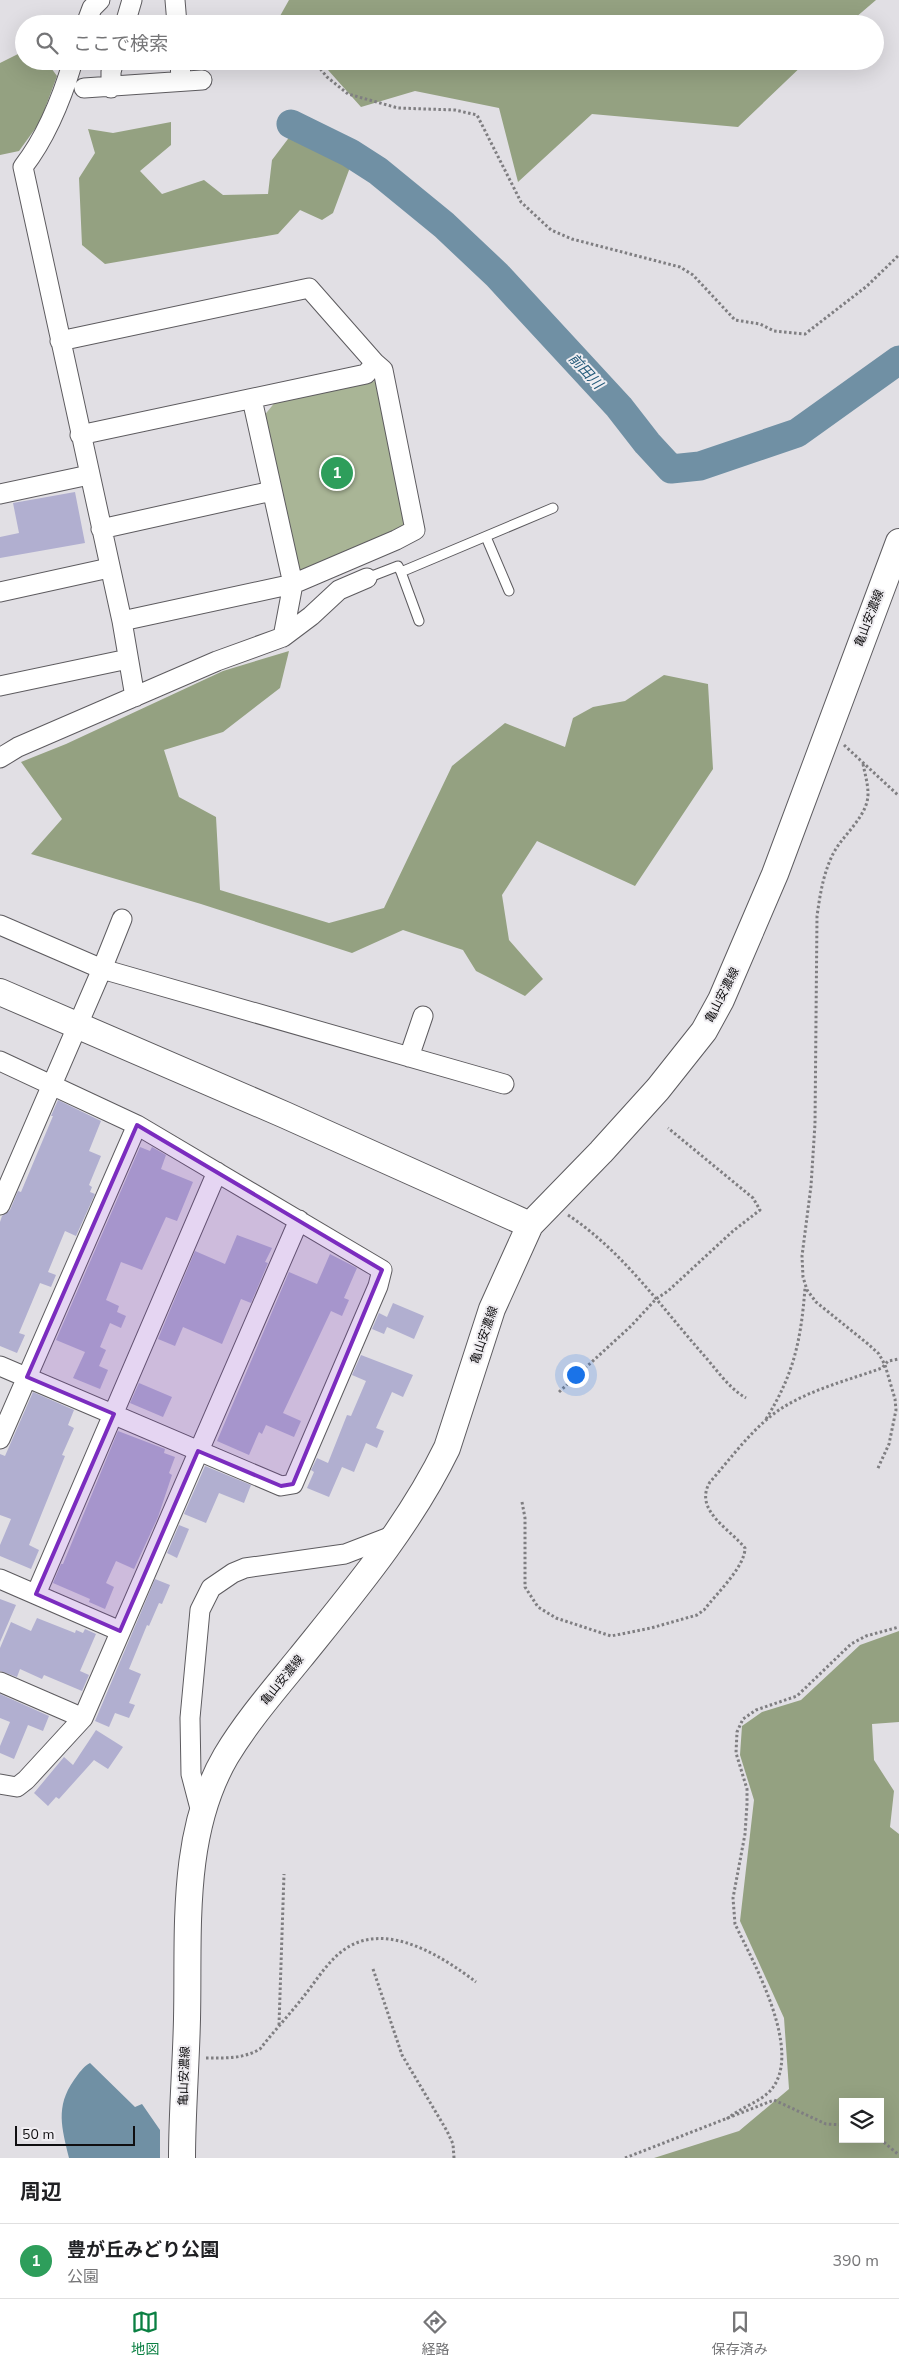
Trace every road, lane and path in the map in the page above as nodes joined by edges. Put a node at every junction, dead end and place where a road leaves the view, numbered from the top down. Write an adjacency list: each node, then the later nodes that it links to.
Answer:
1 (100, 0): 4 (street)
2 (132, 0): 5 (street)
3 (175, 0): 6 (street)
4 (89, 15)
5 (128, 15)
6 (176, 15)
7 (70, 70): 16 (street)
8 (112, 70): 14 (street)
9 (180, 70): 12 (street)
10 (321, 70): 15 (path)
11 (202, 80): 12 (street)
12 (181, 81): 14 (street)
13 (84, 88): 14 (street)
14 (111, 88)
15 (899, 255)
16 (60, 341): 17 (street); 19 (street)
17 (375, 363): 18 (street); 30 (street)
18 (252, 399): 19 (street); 21 (street)
19 (80, 435): 20 (street)
20 (89, 475): 22 (street); 24 (street)
21 (272, 491): 24 (street); 30 (street)
22 (0, 494)
23 (554, 508): 25 (lane)
24 (101, 529): 27 (street)
25 (486, 537): 28 (lane); 31 (lane)
26 (899, 542): 39 (main road, 亀山安濃線)
27 (109, 568): 32 (street); 33 (street)
28 (401, 572): 29 (lane); 34 (lane)
29 (366, 578): 35 (street)
30 (293, 584): 33 (street); 35 (street)
31 (509, 591)
32 (0, 592)
33 (122, 621): 36 (street)
34 (419, 621)
35 (283, 637): 38 (street)
36 (128, 659): 37 (street); 38 (street)
37 (0, 686)
38 (135, 696): 40 (street)
39 (826, 735): 41 (path); 56 (main road, 亀山安濃線)
40 (0, 758)
41 (863, 764): 42 (path); 60 (path)
42 (899, 796)
43 (122, 919): 45 (street)
44 (0, 925): 45 (street)
45 (102, 969): 48 (street); 49 (street)
46 (0, 992): 48 (main road)
47 (423, 1016): 49 (street)
48 (77, 1025): 51 (street); 59 (main road)
49 (409, 1057): 52 (street)
50 (0, 1061): 51 (street)
51 (51, 1083): 53 (street); 57 (street)
52 (504, 1084)
53 (137, 1125): 55 (street); 65 (street)
54 (668, 1128): 61 (path)
55 (217, 1172): 58 (street); 68 (street)
56 (550, 1203): 59 (main road, 亀山安濃線); 61 (path)
57 (0, 1205)
58 (299, 1220): 71 (street); 71 (street)
59 (530, 1225): 74 (main road, 亀山安濃線)
60 (805, 1285): 63 (path); 69 (path)
61 (656, 1299): 66 (path); 67 (path)
62 (899, 1358): 63 (path)
63 (885, 1365): 69 (path); 72 (path)
64 (0, 1366): 65 (street)
65 (27, 1377): 68 (street); 70 (street)
66 (559, 1392)
67 (746, 1398)
68 (114, 1414): 71 (street); 76 (street)
69 (765, 1421): 73 (path)
70 (0, 1439)
71 (198, 1451): 78 (street)
72 (878, 1468)
73 (522, 1502)
74 (397, 1534): 82 (main road, 亀山安濃線); 82 (street)
75 (0, 1579): 76 (street)
76 (36, 1594): 78 (street)
77 (899, 1627): 88 (path)
78 (120, 1630): 80 (street)
79 (0, 1682): 80 (street)
80 (83, 1718): 81 (street)
81 (0, 1784)
82 (202, 1816): 87 (main road, 亀山安濃線)
83 (284, 1874): 86 (path)
84 (373, 1969): 93 (path)
85 (476, 1982): 86 (path)
86 (279, 2025): 87 (path)
87 (184, 2059): 92 (main road, 亀山安濃線)
88 (727, 2119): 89 (path); 94 (path)
89 (839, 2125)
90 (884, 2142): 91 (path)
91 (899, 2155)
92 (182, 2158)
93 (454, 2158)
94 (626, 2158)

